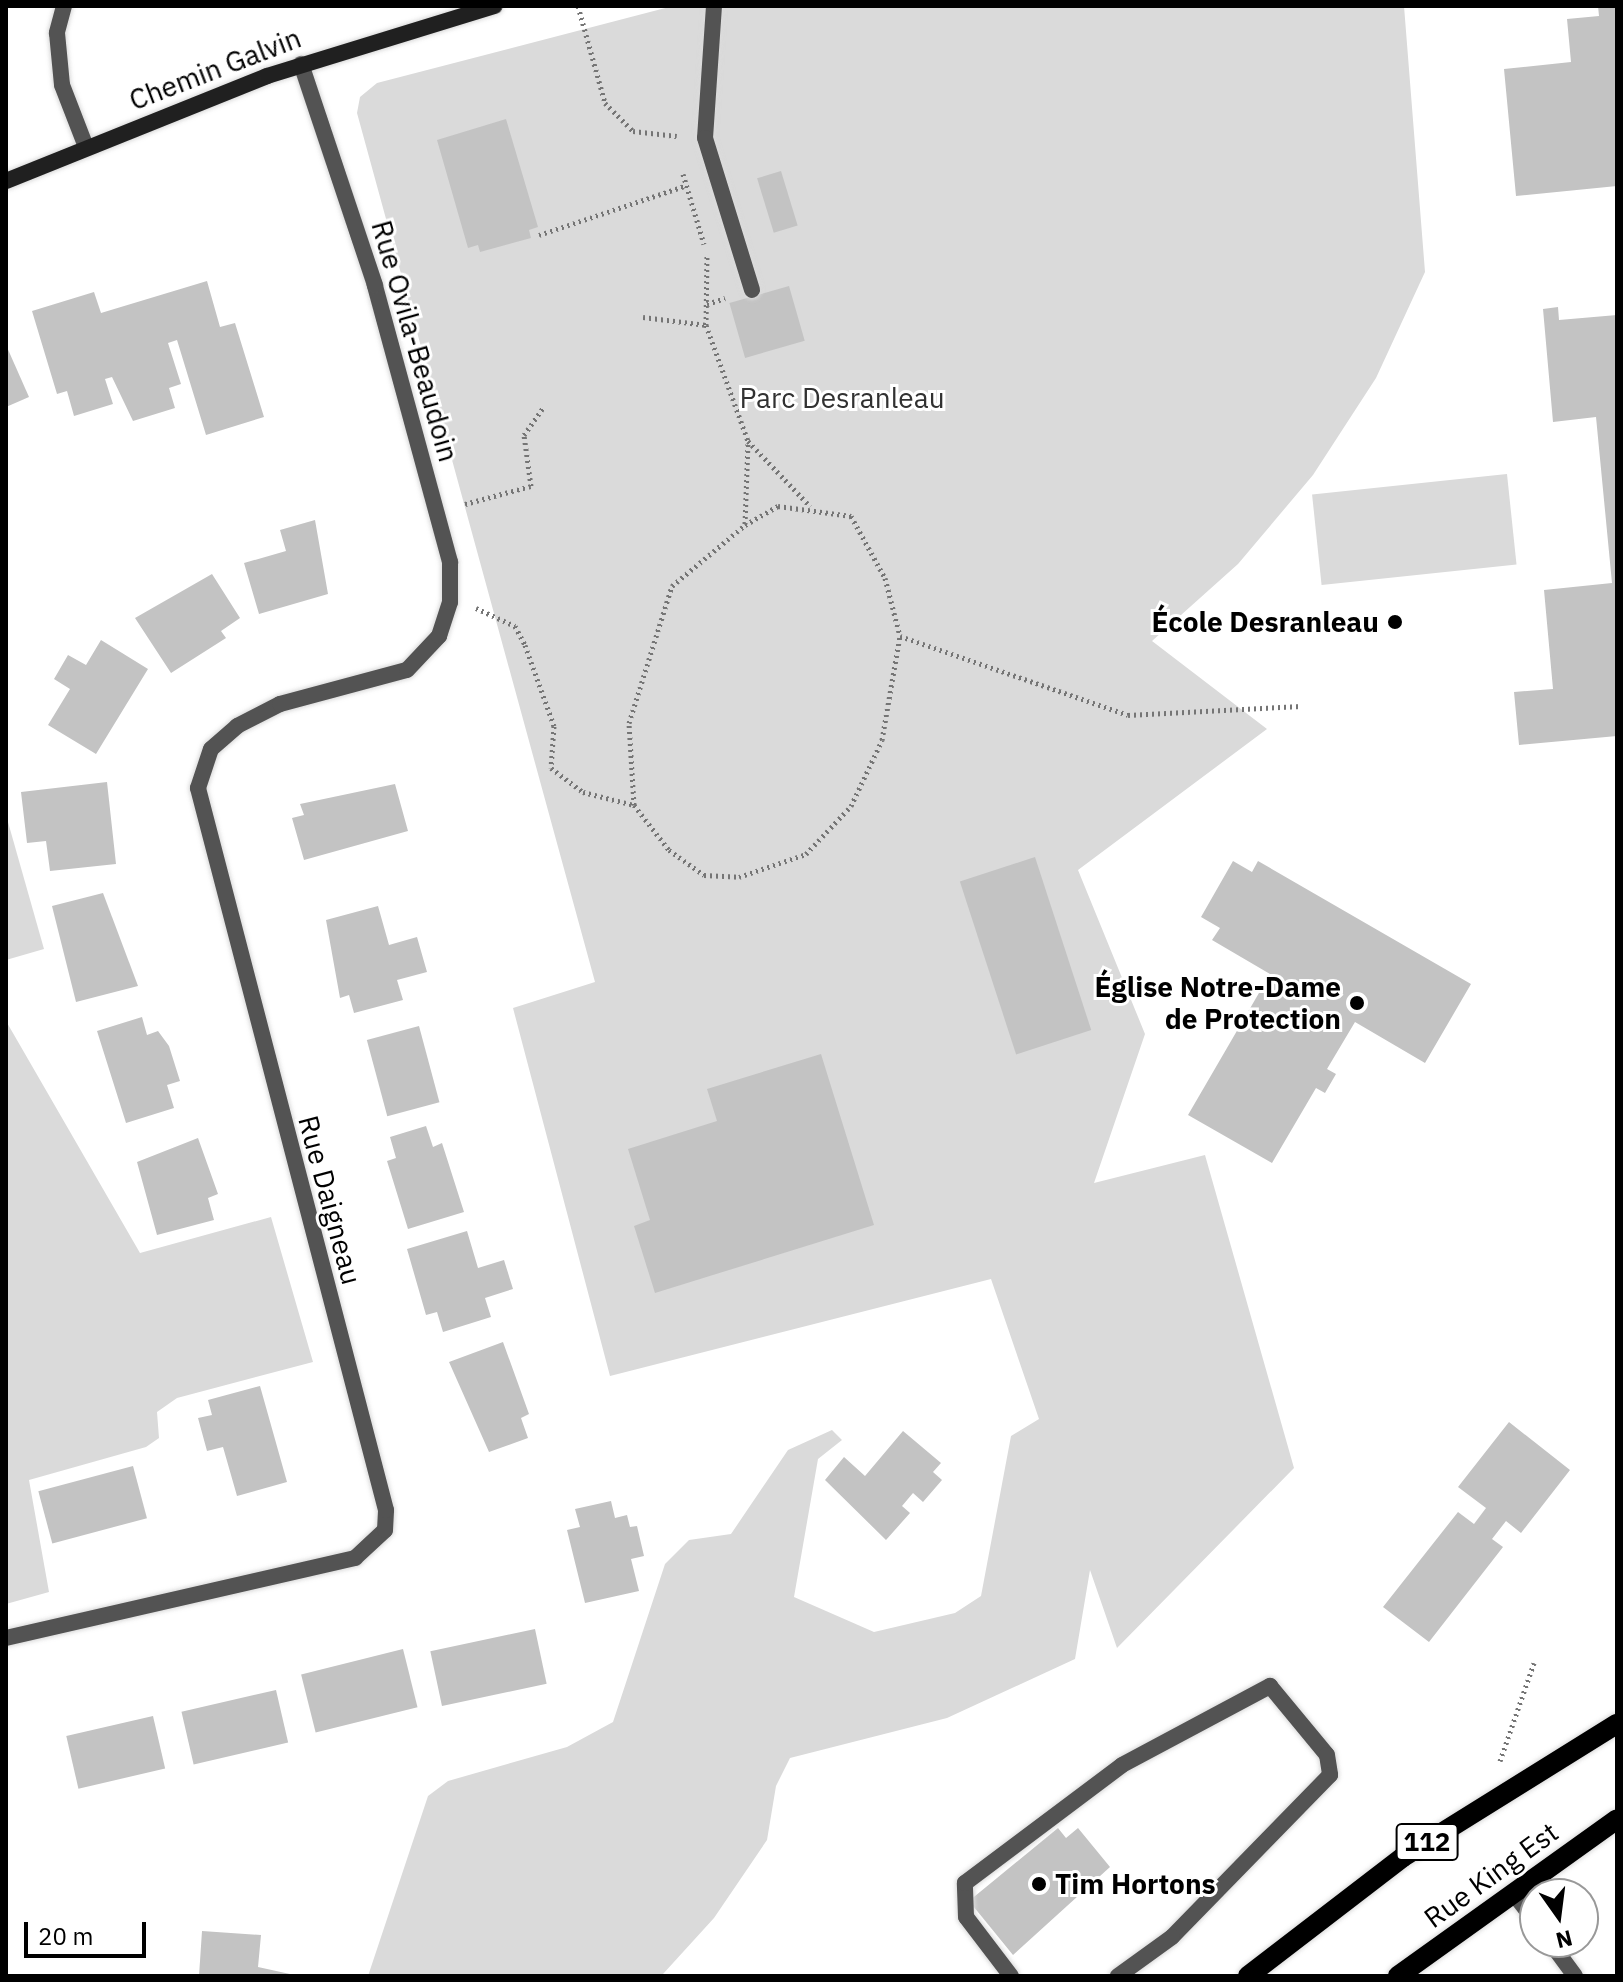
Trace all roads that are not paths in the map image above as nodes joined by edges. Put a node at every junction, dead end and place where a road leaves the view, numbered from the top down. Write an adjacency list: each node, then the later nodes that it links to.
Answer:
1 (64, 6): 5 (street)
2 (494, 6): 4 (street, Chemin Galvin)
3 (714, 6): 7 (street)
4 (301, 64): 5 (street, Chemin Galvin); 8 (street, Rue Ovila-Beaudoin)
5 (86, 147): 6 (street, Chemin Galvin)
6 (6, 181)
7 (752, 290)
8 (439, 636): 9 (street, Rue Daigneau)
9 (6, 1638)
10 (1617, 1724): 17 (main road, 112)
11 (1617, 1819): 12 (main road, Rue King Est)
12 (1514, 1894): 13 (street); 18 (main road, Rue King Est)
13 (1519, 1900)
14 (1562, 1958): 19 (street)
15 (1011, 1976): 16 (street)
16 (1118, 1976)
17 (1248, 1976)
18 (1398, 1976)
19 (1575, 1976)

